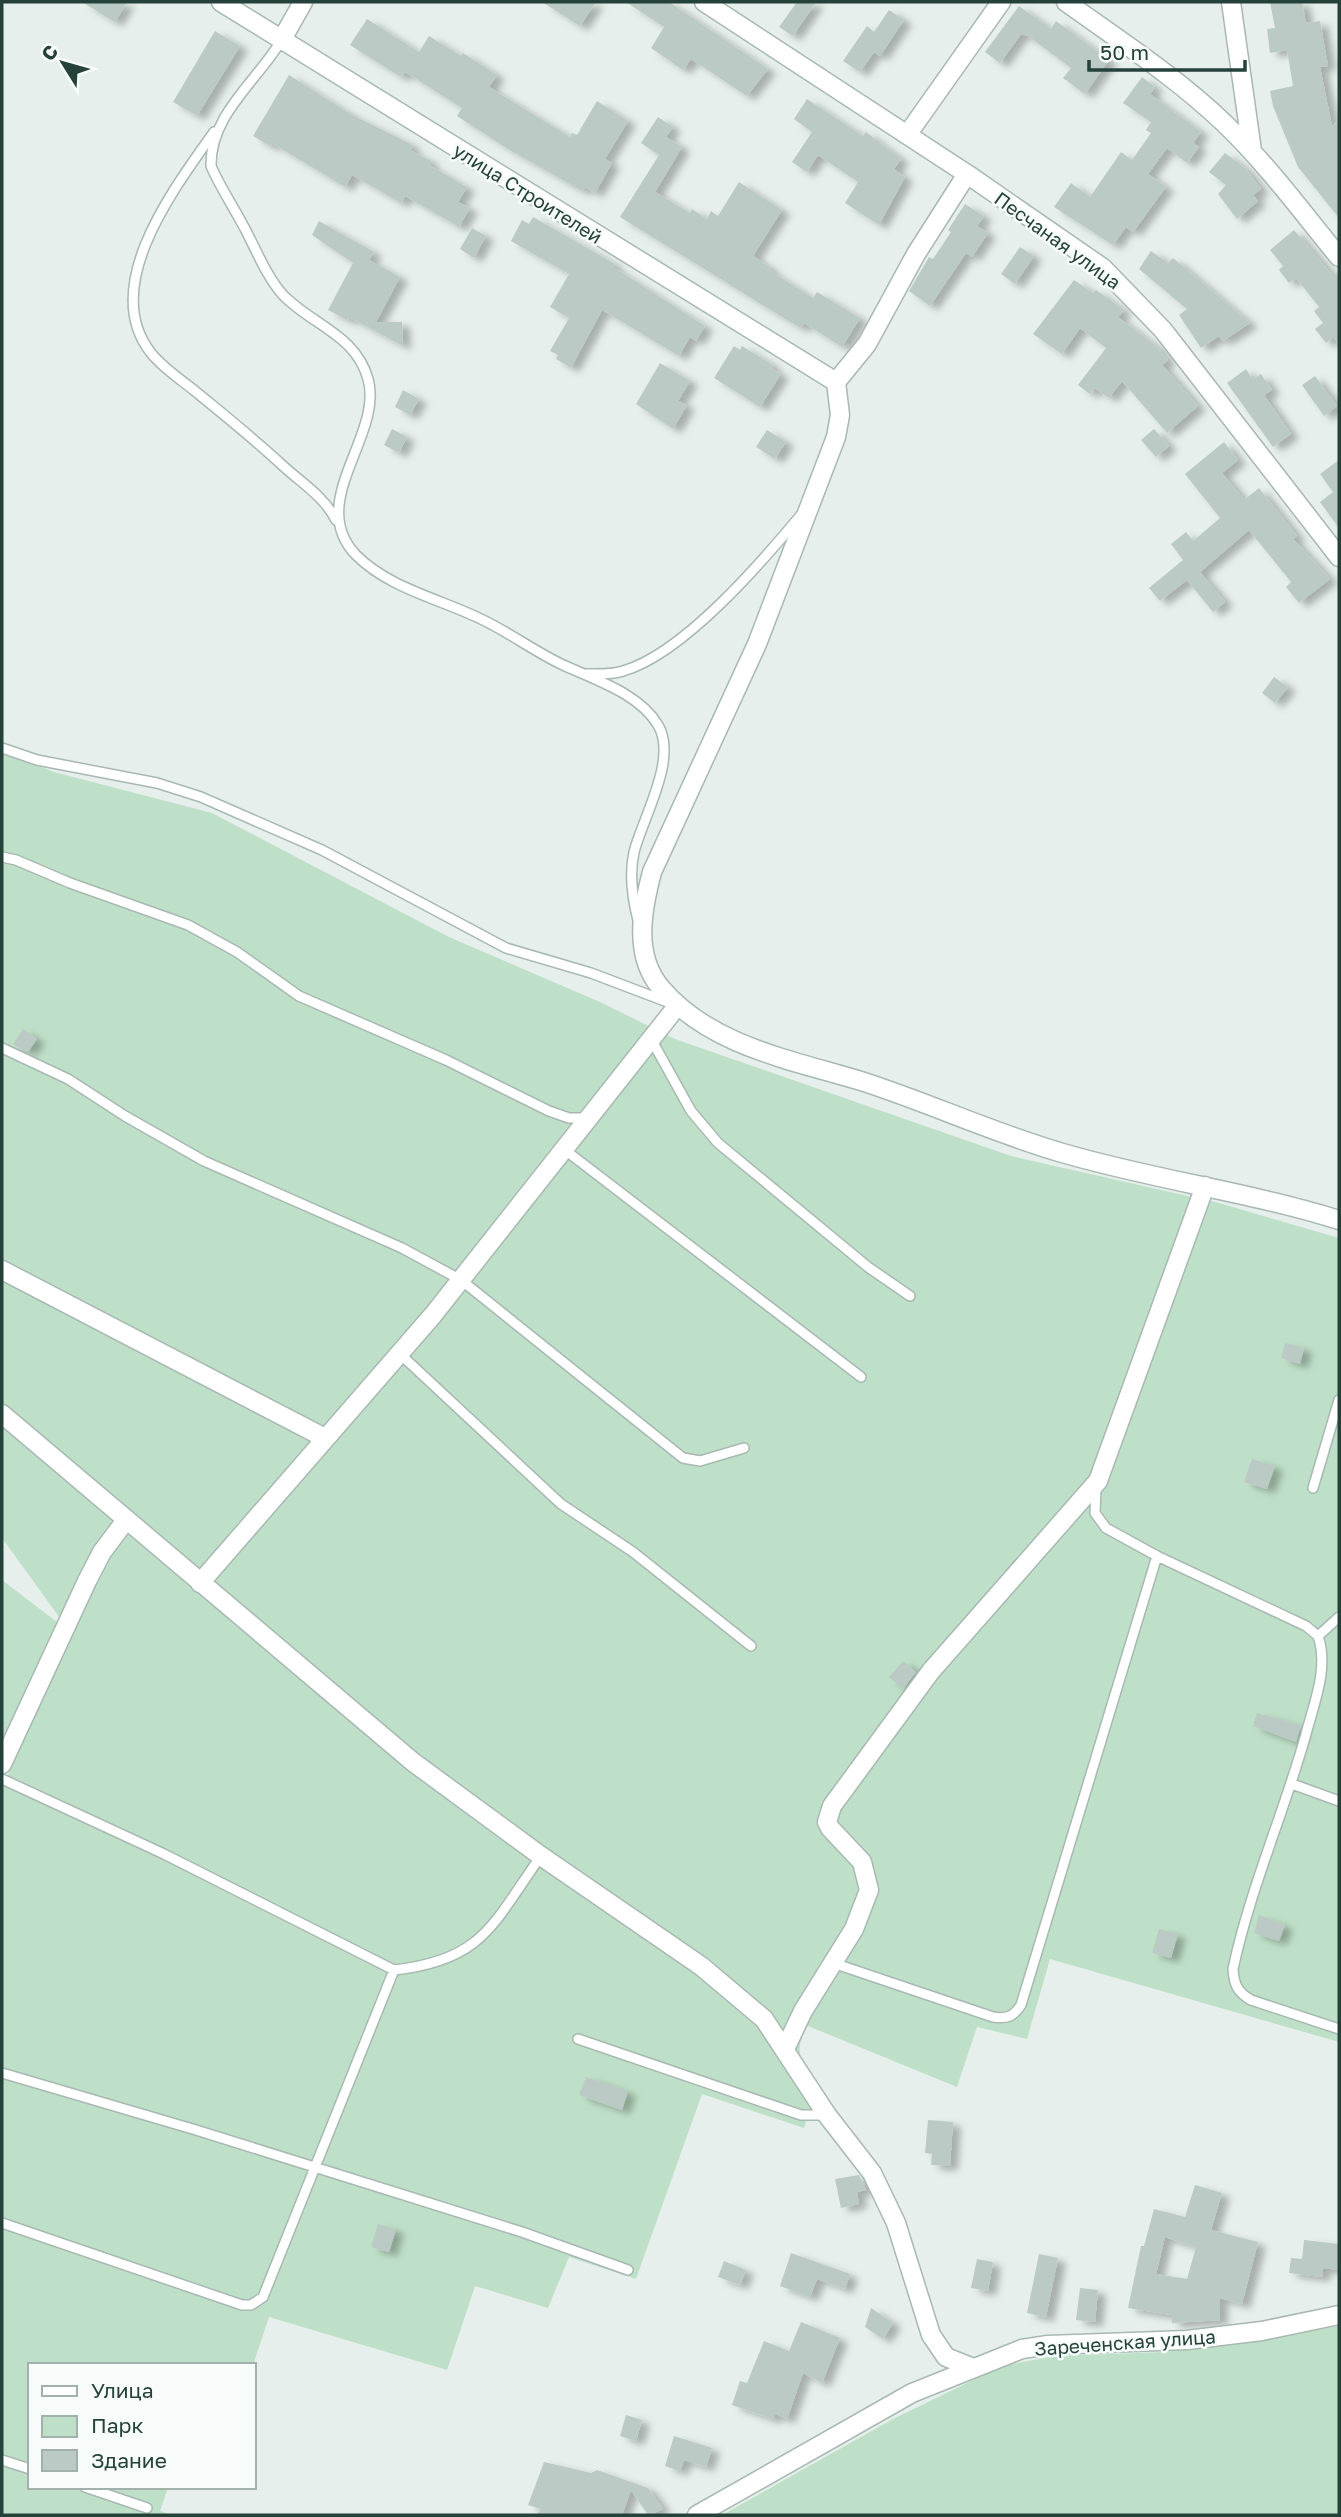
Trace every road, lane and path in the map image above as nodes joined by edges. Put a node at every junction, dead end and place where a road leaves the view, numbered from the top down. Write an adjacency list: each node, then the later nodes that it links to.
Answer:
1 (221, 2): 7 (street, улица Строителей)
2 (303, 2): 7 (street)
3 (704, 2): 9 (street, Песчаная улица)
4 (1001, 2): 9 (street)
5 (1066, 2): 10 (street)
6 (1231, 2): 10 (street)
7 (281, 41): 8 (lane); 13 (street, улица Строителей)
8 (221, 121): 15 (lane); 15 (lane)
9 (907, 135): 11 (street, Песчаная улица)
10 (1252, 151): 12 (street)
11 (967, 174): 13 (street); 16 (street, Песчаная улица)
12 (1339, 257)
13 (836, 382): 14 (street)
14 (810, 503): 17 (lane); 20 (street)
15 (340, 528): 17 (lane)
16 (1339, 557)
17 (584, 674): 20 (lane)
18 (2, 748): 21 (lane)
19 (2, 857): 24 (lane)
20 (641, 936): 21 (street)
21 (677, 1005): 22 (street); 26 (street)
22 (651, 1039): 24 (street); 30 (lane)
23 (2, 1048): 29 (lane)
24 (590, 1118): 25 (street)
25 (565, 1150): 29 (street); 32 (lane)
26 (1205, 1186): 27 (street); 37 (street)
27 (1339, 1220)
28 (2, 1270): 35 (street)
29 (461, 1280): 31 (street); 36 (lane)
30 (910, 1296)
31 (399, 1353): 35 (street); 44 (lane)
32 (861, 1377)
33 (1339, 1400): 38 (lane)
34 (2, 1414): 39 (street)
35 (325, 1438): 41 (street)
36 (744, 1448)
37 (1097, 1481): 40 (lane); 50 (street)
38 (1313, 1488)
39 (126, 1521): 41 (street); 45 (street)
40 (1157, 1556): 43 (lane); 50 (lane)
41 (200, 1583): 49 (street)
42 (1339, 1617): 43 (lane)
43 (1318, 1636): 47 (lane)
44 (751, 1646)
45 (2, 1764)
46 (2, 1779): 51 (lane)
47 (1292, 1784): 48 (lane); 52 (lane)
48 (1339, 1801)
49 (541, 1856): 51 (lane); 54 (street)
50 (833, 1963): 54 (street)
51 (394, 1970): 57 (lane)
52 (1339, 2029)
53 (578, 2039): 56 (lane)
54 (785, 2049): 56 (street)
55 (2, 2073): 57 (lane)
56 (827, 2115): 61 (street)
57 (314, 2167): 58 (lane); 59 (lane)
58 (2, 2223)
59 (628, 2270)
60 (1339, 2315): 61 (street, Зареченская улица)
61 (971, 2367): 66 (street, Зареченская улица)
62 (2, 2459): 63 (lane)
63 (28, 2468)
64 (91, 2489): 65 (lane)
65 (147, 2508)
66 (697, 2515)

